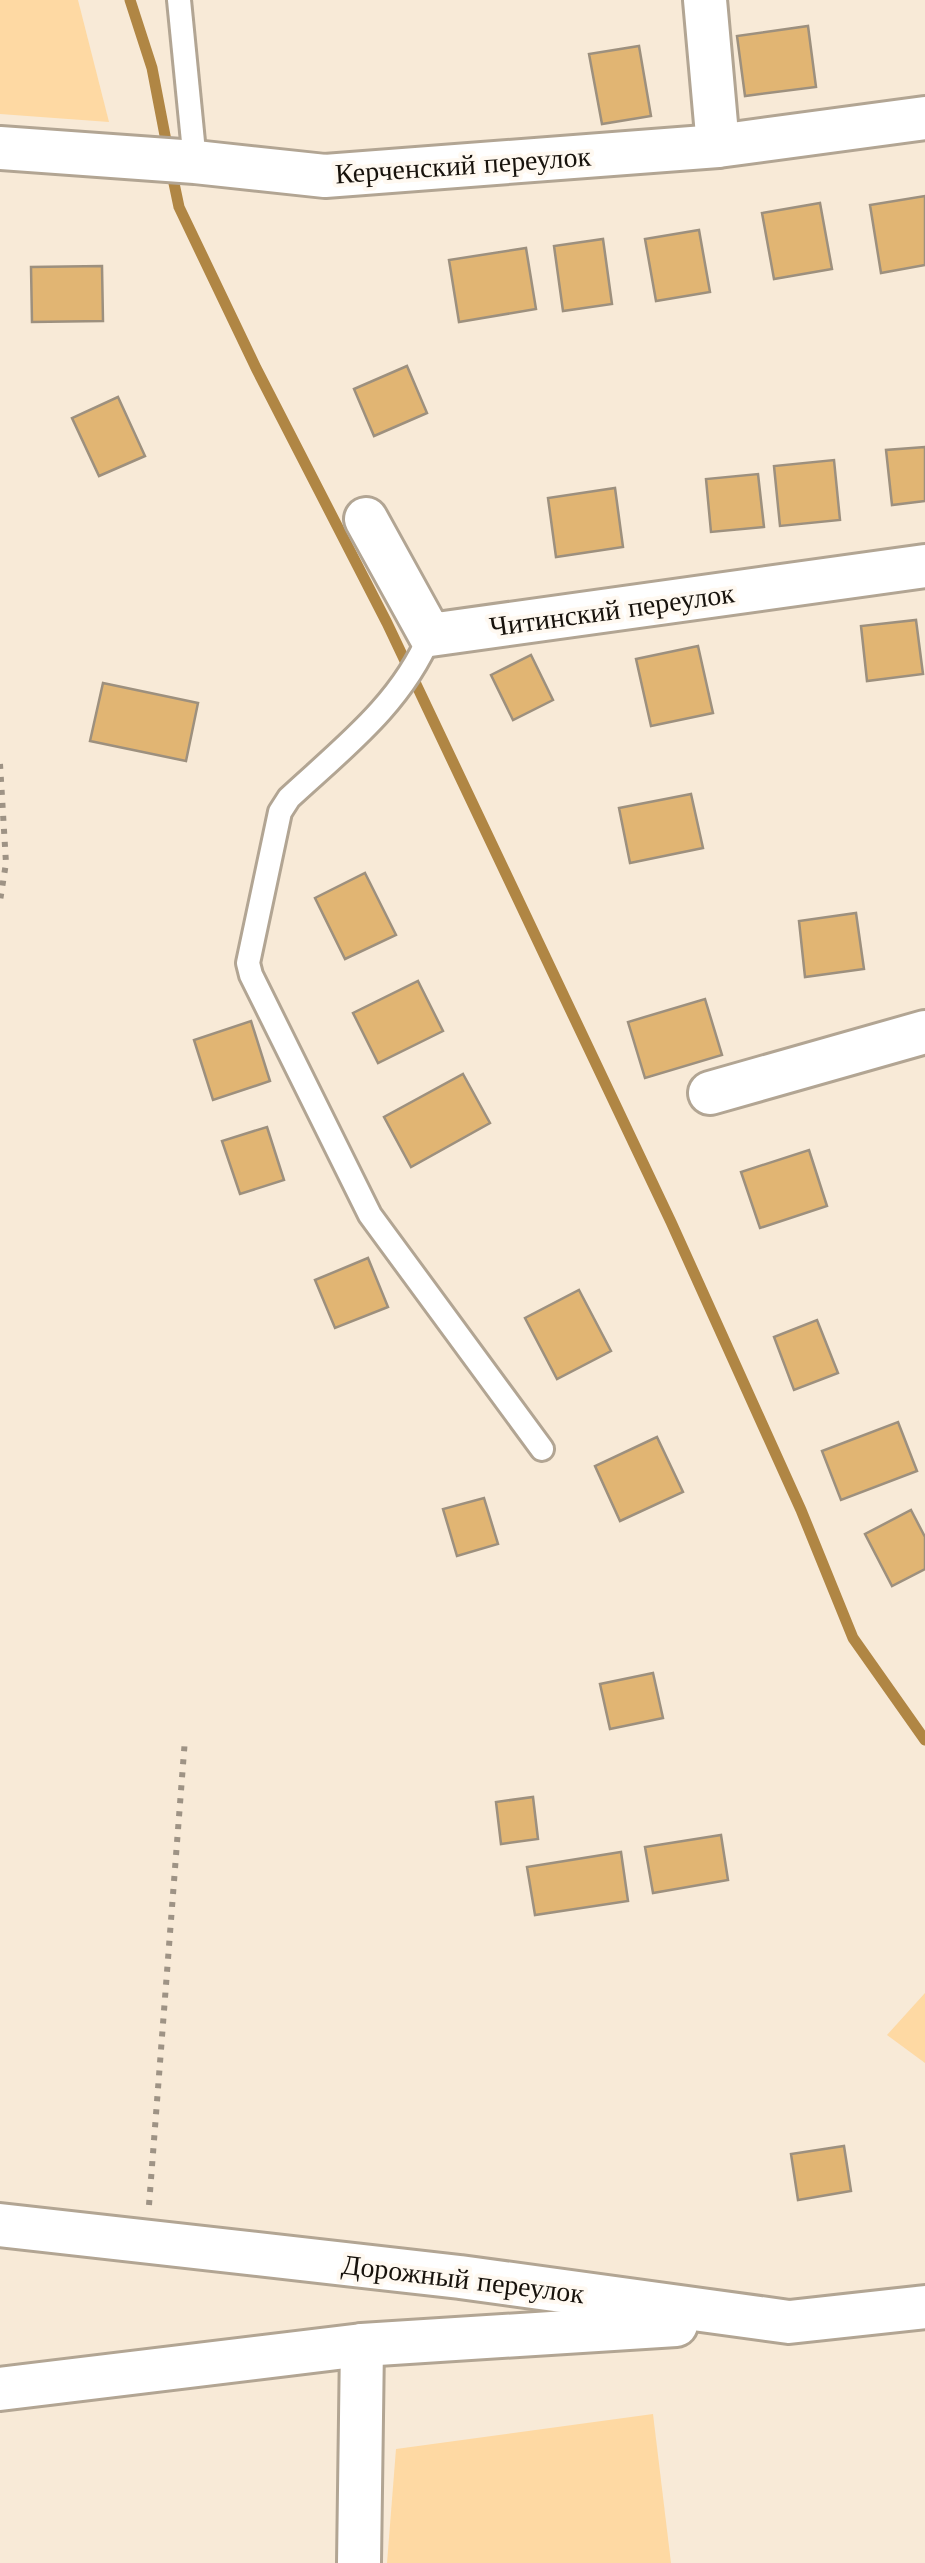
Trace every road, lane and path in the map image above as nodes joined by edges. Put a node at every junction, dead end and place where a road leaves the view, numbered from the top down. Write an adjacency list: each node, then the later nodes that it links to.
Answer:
1 (179, 0): 6 (lane)
2 (705, 0): 4 (street)
3 (925, 118): 4 (street, Керченский переулок)
4 (718, 146): 6 (street, Керченский переулок)
5 (0, 148): 6 (street, Керченский переулок)
6 (195, 162)
7 (366, 519): 9 (street)
8 (925, 566): 9 (street, Читинский переулок)
9 (423, 650): 14 (lane)
10 (0, 764): 11 (path)
11 (0, 901)
12 (925, 1032): 13 (street)
13 (710, 1093)
14 (542, 1449)
15 (186, 1739): 17 (path)
16 (0, 2224): 17 (street, Дорожный переулок)
17 (146, 2241): 19 (street, Дорожный переулок)
18 (925, 2307): 19 (street, Дорожный переулок)
19 (789, 2322): 20 (street)
20 (362, 2345): 21 (street); 22 (street)
21 (0, 2389)
22 (359, 2563)

